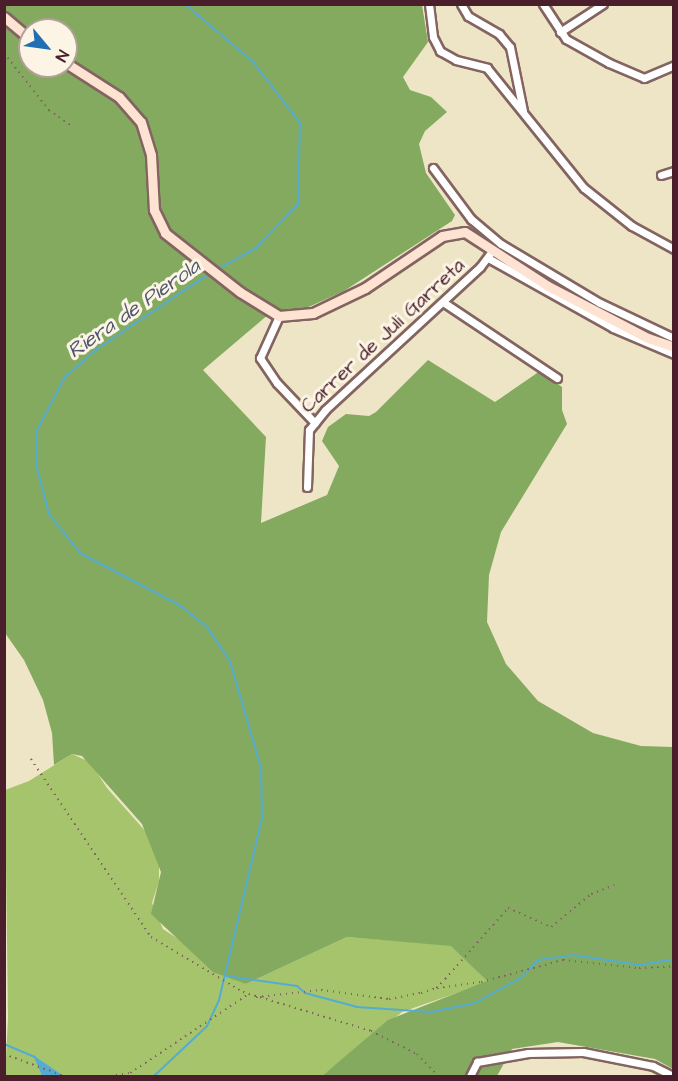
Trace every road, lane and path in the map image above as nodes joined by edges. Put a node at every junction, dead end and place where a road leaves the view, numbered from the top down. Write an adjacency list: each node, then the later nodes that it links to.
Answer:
1 (429, 4): 11 (street)
2 (461, 4): 11 (street)
3 (543, 4): 7 (street)
4 (603, 4): 7 (street)
5 (4, 17): 6 (main road)
6 (18, 29)
7 (560, 32): 9 (street)
8 (4, 53): 12 (path)
9 (674, 64)
10 (78, 71): 21 (main road)
11 (523, 111): 18 (street)
12 (73, 127)
13 (433, 168): 16 (street)
14 (674, 171): 15 (street)
15 (662, 175)
16 (471, 219): 17 (street); 22 (street)
17 (469, 233): 19 (main road); 21 (main road)
18 (674, 249)
19 (491, 254): 20 (street, Carrer de Juli Garreta); 23 (main road); 24 (street)
20 (443, 302): 25 (street); 26 (street, Carrer de Juli Garreta)
21 (279, 316): 26 (street)
22 (674, 338)
23 (674, 347)
24 (674, 354)
25 (557, 378)
26 (315, 423): 27 (street, Carrer de Juli Garreta)
27 (307, 487)
28 (31, 759): 32 (path)
29 (614, 885): 31 (path)
30 (674, 966): 31 (path)
31 (436, 988): 33 (path)
32 (248, 995): 33 (path); 36 (path)
33 (255, 997): 37 (path)
34 (4, 1054): 35 (path)
35 (64, 1077)
36 (110, 1077)
37 (438, 1077)
38 (470, 1077): 39 (street)
39 (674, 1077)

